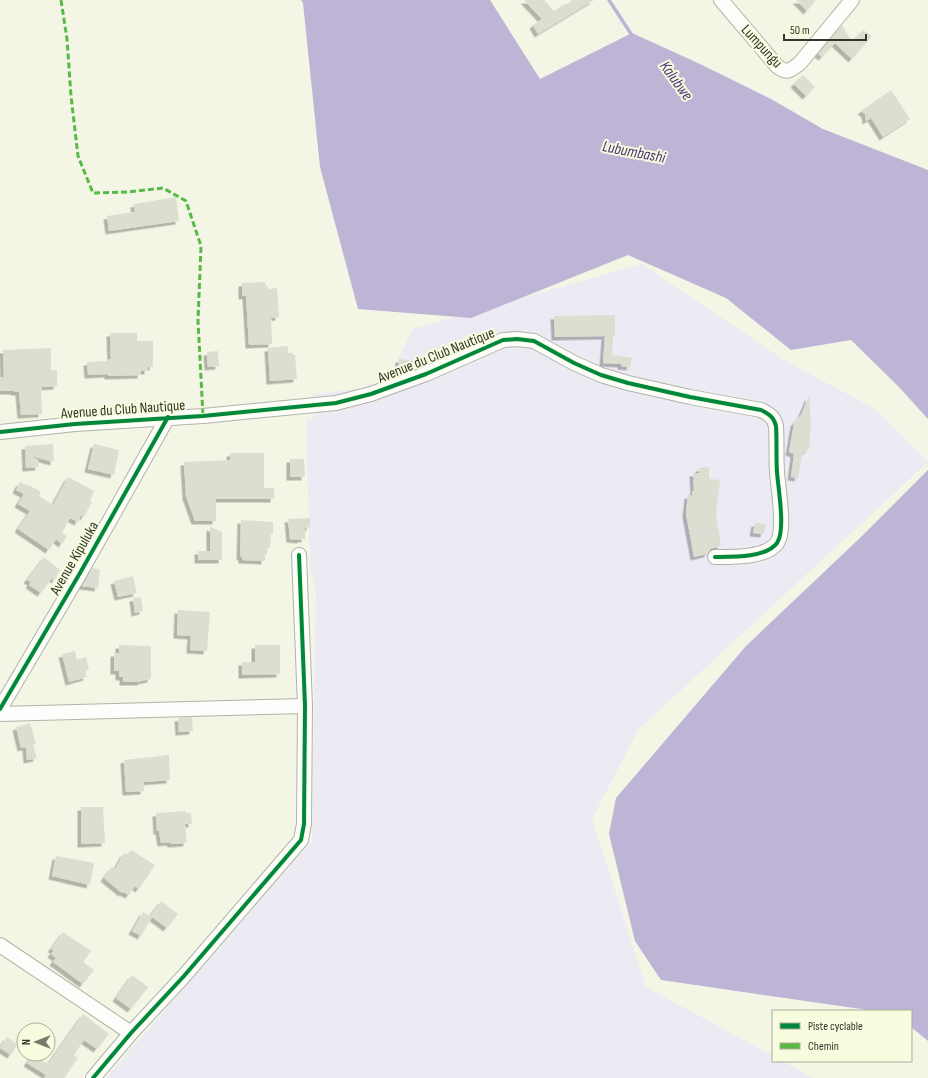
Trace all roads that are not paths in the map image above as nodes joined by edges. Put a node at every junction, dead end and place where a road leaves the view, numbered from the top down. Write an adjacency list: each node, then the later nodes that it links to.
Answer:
1 (721, 0): 2 (street, Lumpungu)
2 (852, 0)
3 (168, 417): 4 (street, Avenue du Club Nautique); 6 (street, Avenue du Club Nautique); 8 (street, Avenue Kipuluka)
4 (0, 432)
5 (299, 555): 7 (street)
6 (715, 557)
7 (305, 706): 9 (street); 11 (street)
8 (0, 709)
9 (0, 714)
10 (0, 945): 11 (street)
11 (131, 1033): 12 (street)
12 (93, 1078)

